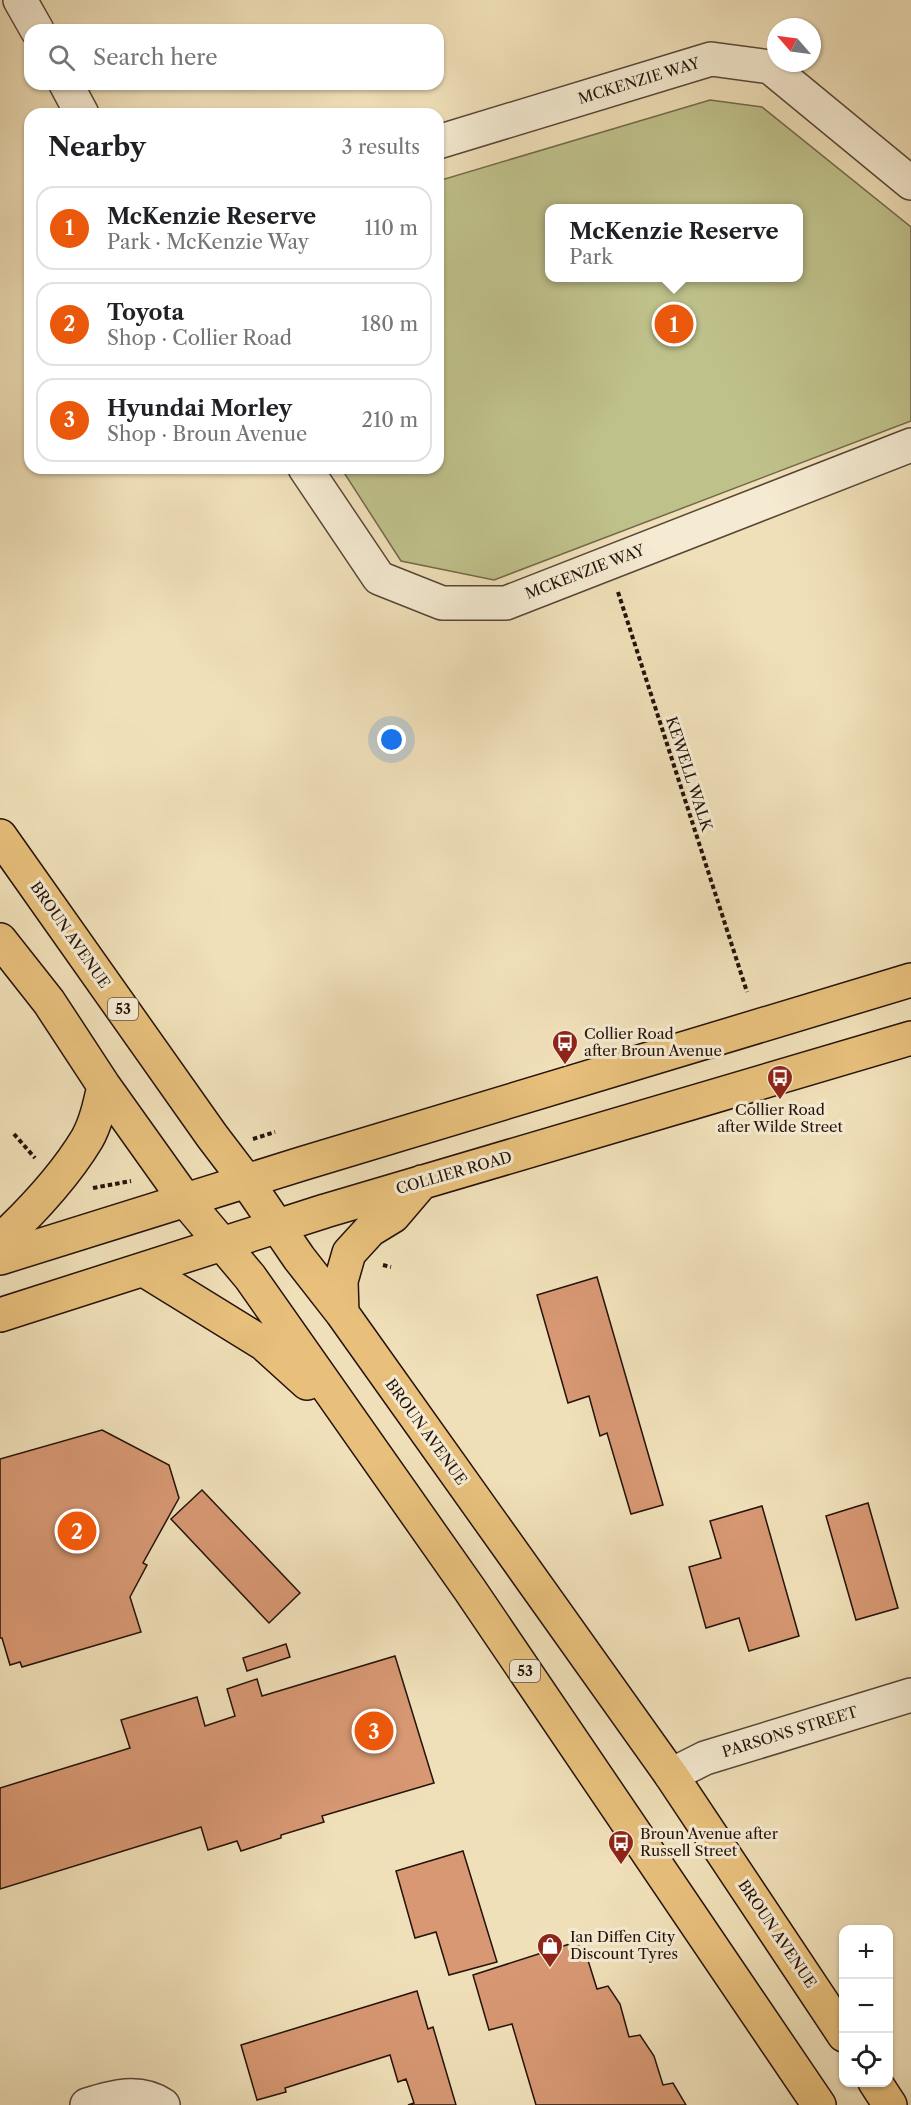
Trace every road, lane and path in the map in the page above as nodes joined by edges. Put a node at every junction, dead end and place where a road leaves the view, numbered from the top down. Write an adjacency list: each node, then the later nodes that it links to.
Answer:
1 (20, 0): 2 (street)
2 (34, 24)
3 (69, 90): 4 (street)
4 (79, 108)
5 (444, 140): 6 (street, MCKENZIE WAY)
6 (911, 183)
7 (911, 445): 9 (street, MCKENZIE WAY)
8 (308, 474): 9 (street, MCKENZIE WAY)
9 (608, 563): 13 (path, KEWELL WALK)
10 (0, 836): 16 (main road, BROUN AVENUE / 53)
11 (0, 940): 15 (main road, 53)
12 (911, 980): 16 (main road)
13 (747, 992)
14 (911, 1038): 17 (main road, COLLIER ROAD)
15 (104, 1086): 18 (main road, 53); 20 (main road)
16 (247, 1182): 18 (main road); 19 (main road, BROUN AVENUE / 53)
17 (422, 1182): 19 (main road, COLLIER ROAD); 24 (main road)
18 (186, 1201): 21 (main road, 53); 22 (main road)
19 (276, 1226): 21 (main road, COLLIER ROAD); 24 (main road, BROUN AVENUE / 53)
20 (0, 1241)
21 (222, 1244): 23 (main road, COLLIER ROAD); 26 (main road, 53)
22 (0, 1258)
23 (144, 1270): 25 (main road, COLLIER ROAD); 26 (main road)
24 (342, 1313): 28 (main road, BROUN AVENUE / 53)
25 (0, 1315)
26 (353, 1424): 33 (main road, 53)
27 (911, 1695): 28 (street, PARSONS STREET)
28 (671, 1775): 29 (main road, BROUN AVENUE / 53)
29 (842, 2033)
30 (878, 2087): 34 (main road)
31 (87, 2105): 32 (street)
32 (163, 2105)
33 (819, 2105)
34 (890, 2105)

